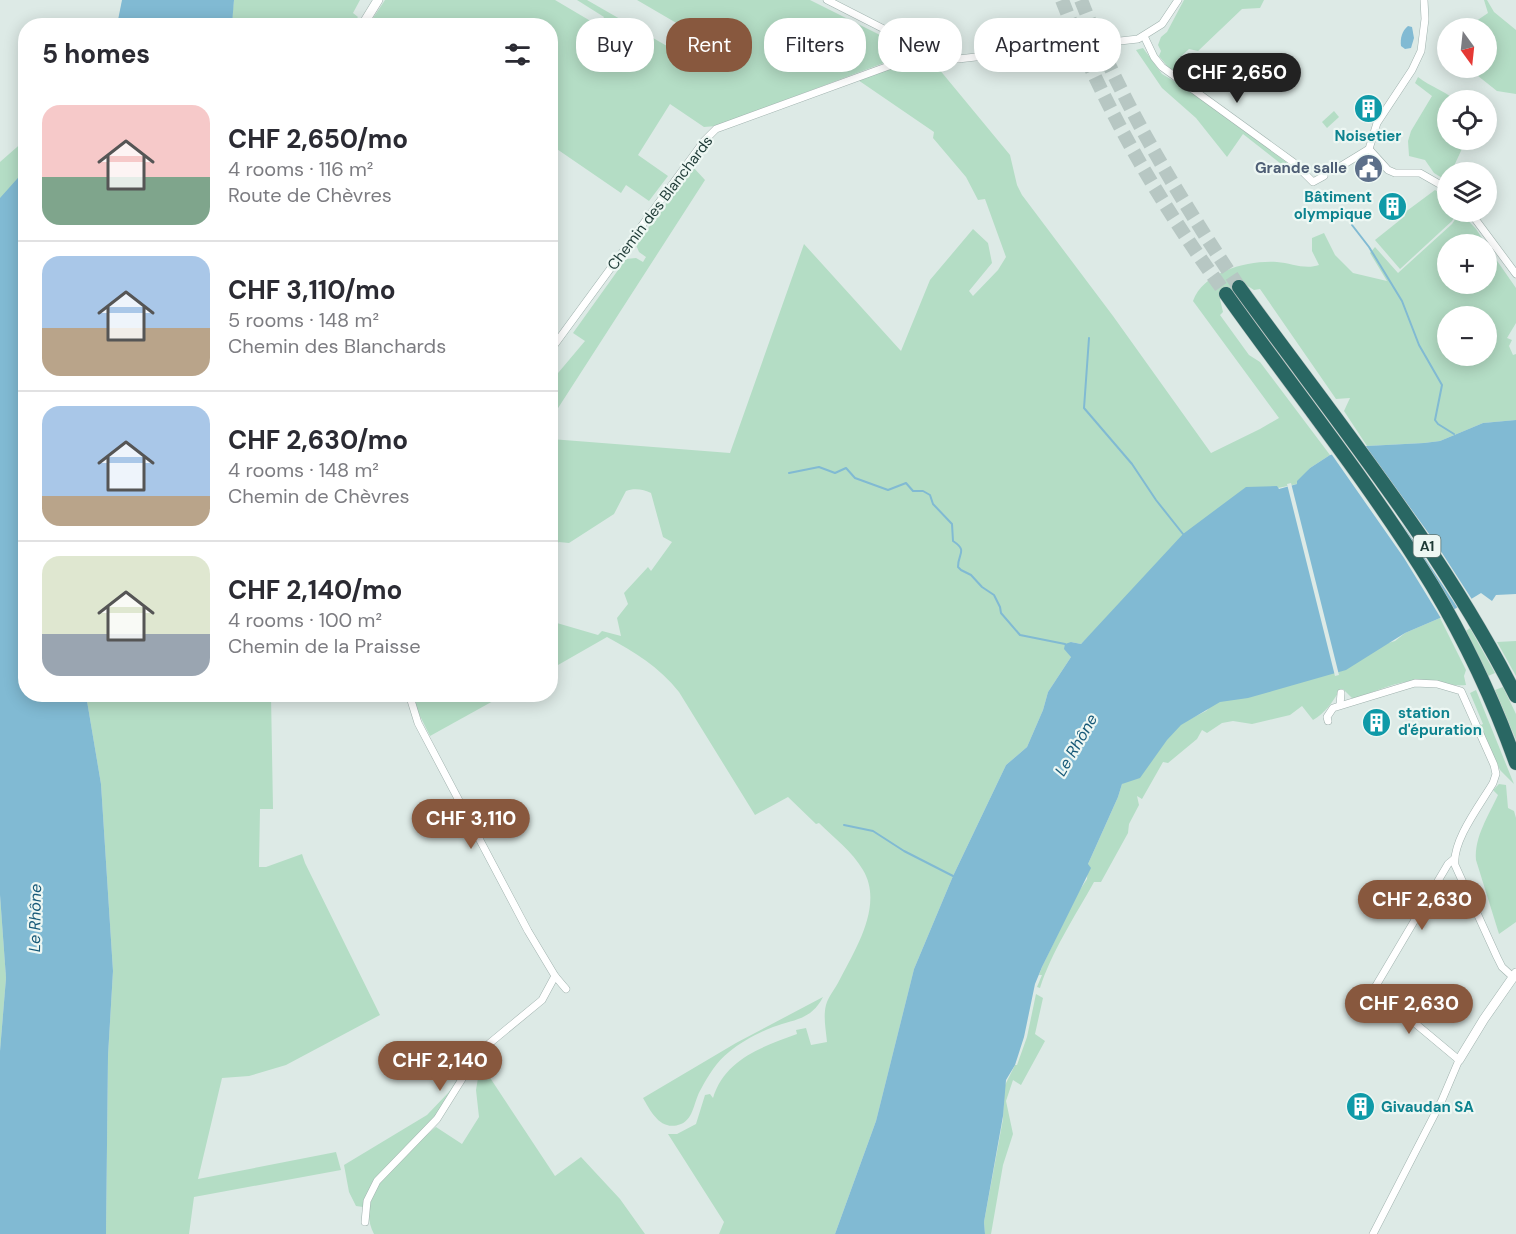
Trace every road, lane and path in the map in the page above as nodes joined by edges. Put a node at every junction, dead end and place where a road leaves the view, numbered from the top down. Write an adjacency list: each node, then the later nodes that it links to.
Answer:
1 (378, 0): 5 (street)
2 (827, 0): 6 (street)
3 (1178, 0): 7 (street)
4 (1424, 0): 10 (street)
5 (367, 18)
6 (878, 26)
7 (1144, 36): 8 (street); 12 (street)
8 (962, 58)
9 (878, 70): 18 (street, Chemin des Blanchards)
10 (1369, 149): 11 (street); 13 (street)
11 (1333, 171)
12 (1324, 176)
13 (1437, 183)
14 (1477, 222): 15 (street)
15 (1516, 274)
16 (1239, 287): 20 (highway, A1)
17 (1226, 294): 24 (highway, A1)
18 (558, 340)
19 (1341, 693): 22 (street)
20 (1516, 696)
21 (411, 702): 27 (street)
22 (1340, 705): 23 (street); 25 (street)
23 (1328, 721)
24 (1516, 763)
25 (1455, 859): 26 (street); 29 (street)
26 (1515, 975): 29 (street)
27 (555, 976): 28 (street); 30 (street)
28 (566, 989)
29 (1460, 1060): 31 (street)
30 (365, 1222)
31 (1373, 1234)

